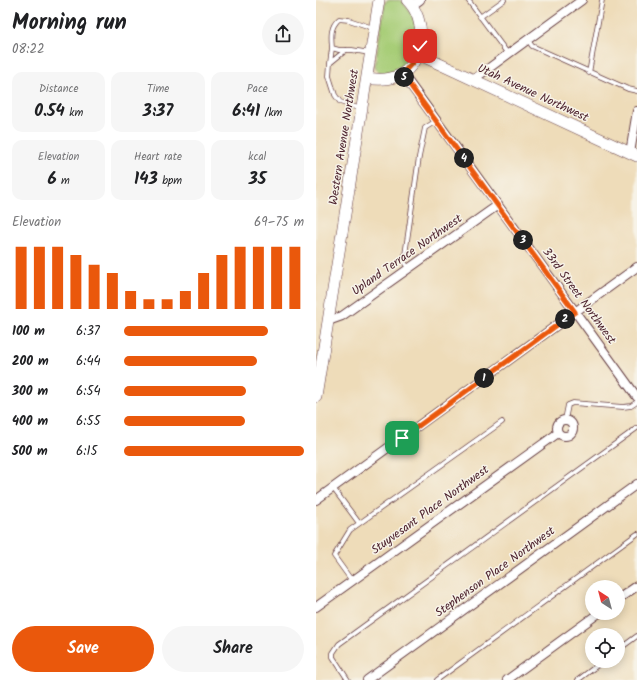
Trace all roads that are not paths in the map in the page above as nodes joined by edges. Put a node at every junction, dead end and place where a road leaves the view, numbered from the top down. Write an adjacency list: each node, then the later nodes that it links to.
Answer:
1 (379, 0): 8 (street, Western Avenue Northwest)
2 (468, 0): 7 (lane)
3 (504, 0): 7 (lane)
4 (582, 0): 9 (street)
5 (602, 0): 16 (lane)
6 (414, 2): 13 (street)
7 (480, 17): 14 (lane)
8 (374, 28): 10 (lane); 12 (street, Western Avenue Northwest)
9 (528, 40): 14 (street); 16 (lane)
10 (332, 48): 11 (lane); 15 (lane)
11 (346, 50): 12 (lane); 15 (lane)
12 (371, 53): 18 (street, Western Avenue Northwest)
13 (418, 54): 17 (street); 19 (street, Utah Avenue Northwest)
14 (508, 54): 19 (street)
15 (330, 64): 21 (lane)
16 (589, 73): 20 (lane)
17 (402, 74): 18 (street); 23 (street, 33rd Street Northwest)
18 (367, 78): 21 (street, Western Avenue Northwest)
19 (474, 79): 24 (street, Utah Avenue Northwest)
20 (637, 91)
21 (361, 109): 29 (street, Western Avenue Northwest)
22 (637, 111): 24 (street)
23 (436, 121): 25 (street, 33rd Street Northwest); 27 (lane)
24 (634, 154)
25 (498, 205): 27 (street, Upland Terrace Northwest); 28 (street, 33rd Street Northwest)
26 (637, 267): 28 (street)
27 (409, 269): 29 (street, Upland Terrace Northwest)
28 (575, 312): 31 (street, 33rd Street Northwest); 38 (street)
29 (328, 322): 30 (street, Western Avenue Northwest)
30 (316, 397)
31 (637, 397)
32 (637, 402): 33 (lane)
33 (565, 420): 36 (street, Stuyvesant Place Northwest); 36 (street, Stuyvesant Place Northwest)
34 (502, 422): 40 (lane)
35 (637, 428): 50 (lane)
36 (558, 433): 42 (street, Stuyvesant Place Northwest)
37 (637, 484): 51 (street, Stephenson Place Northwest)
38 (333, 488): 39 (street); 40 (lane)
39 (316, 500)
40 (359, 523): 42 (lane)
41 (637, 534): 52 (lane)
42 (352, 581): 45 (street, Stuyvesant Place Northwest)
43 (637, 586): 44 (street)
44 (625, 594)
45 (316, 607)
46 (589, 620): 53 (street)
47 (637, 636): 48 (lane)
48 (625, 645)
49 (594, 668): 54 (lane)
50 (348, 680)
51 (367, 680)
52 (437, 680)
53 (507, 680)
54 (578, 680)

